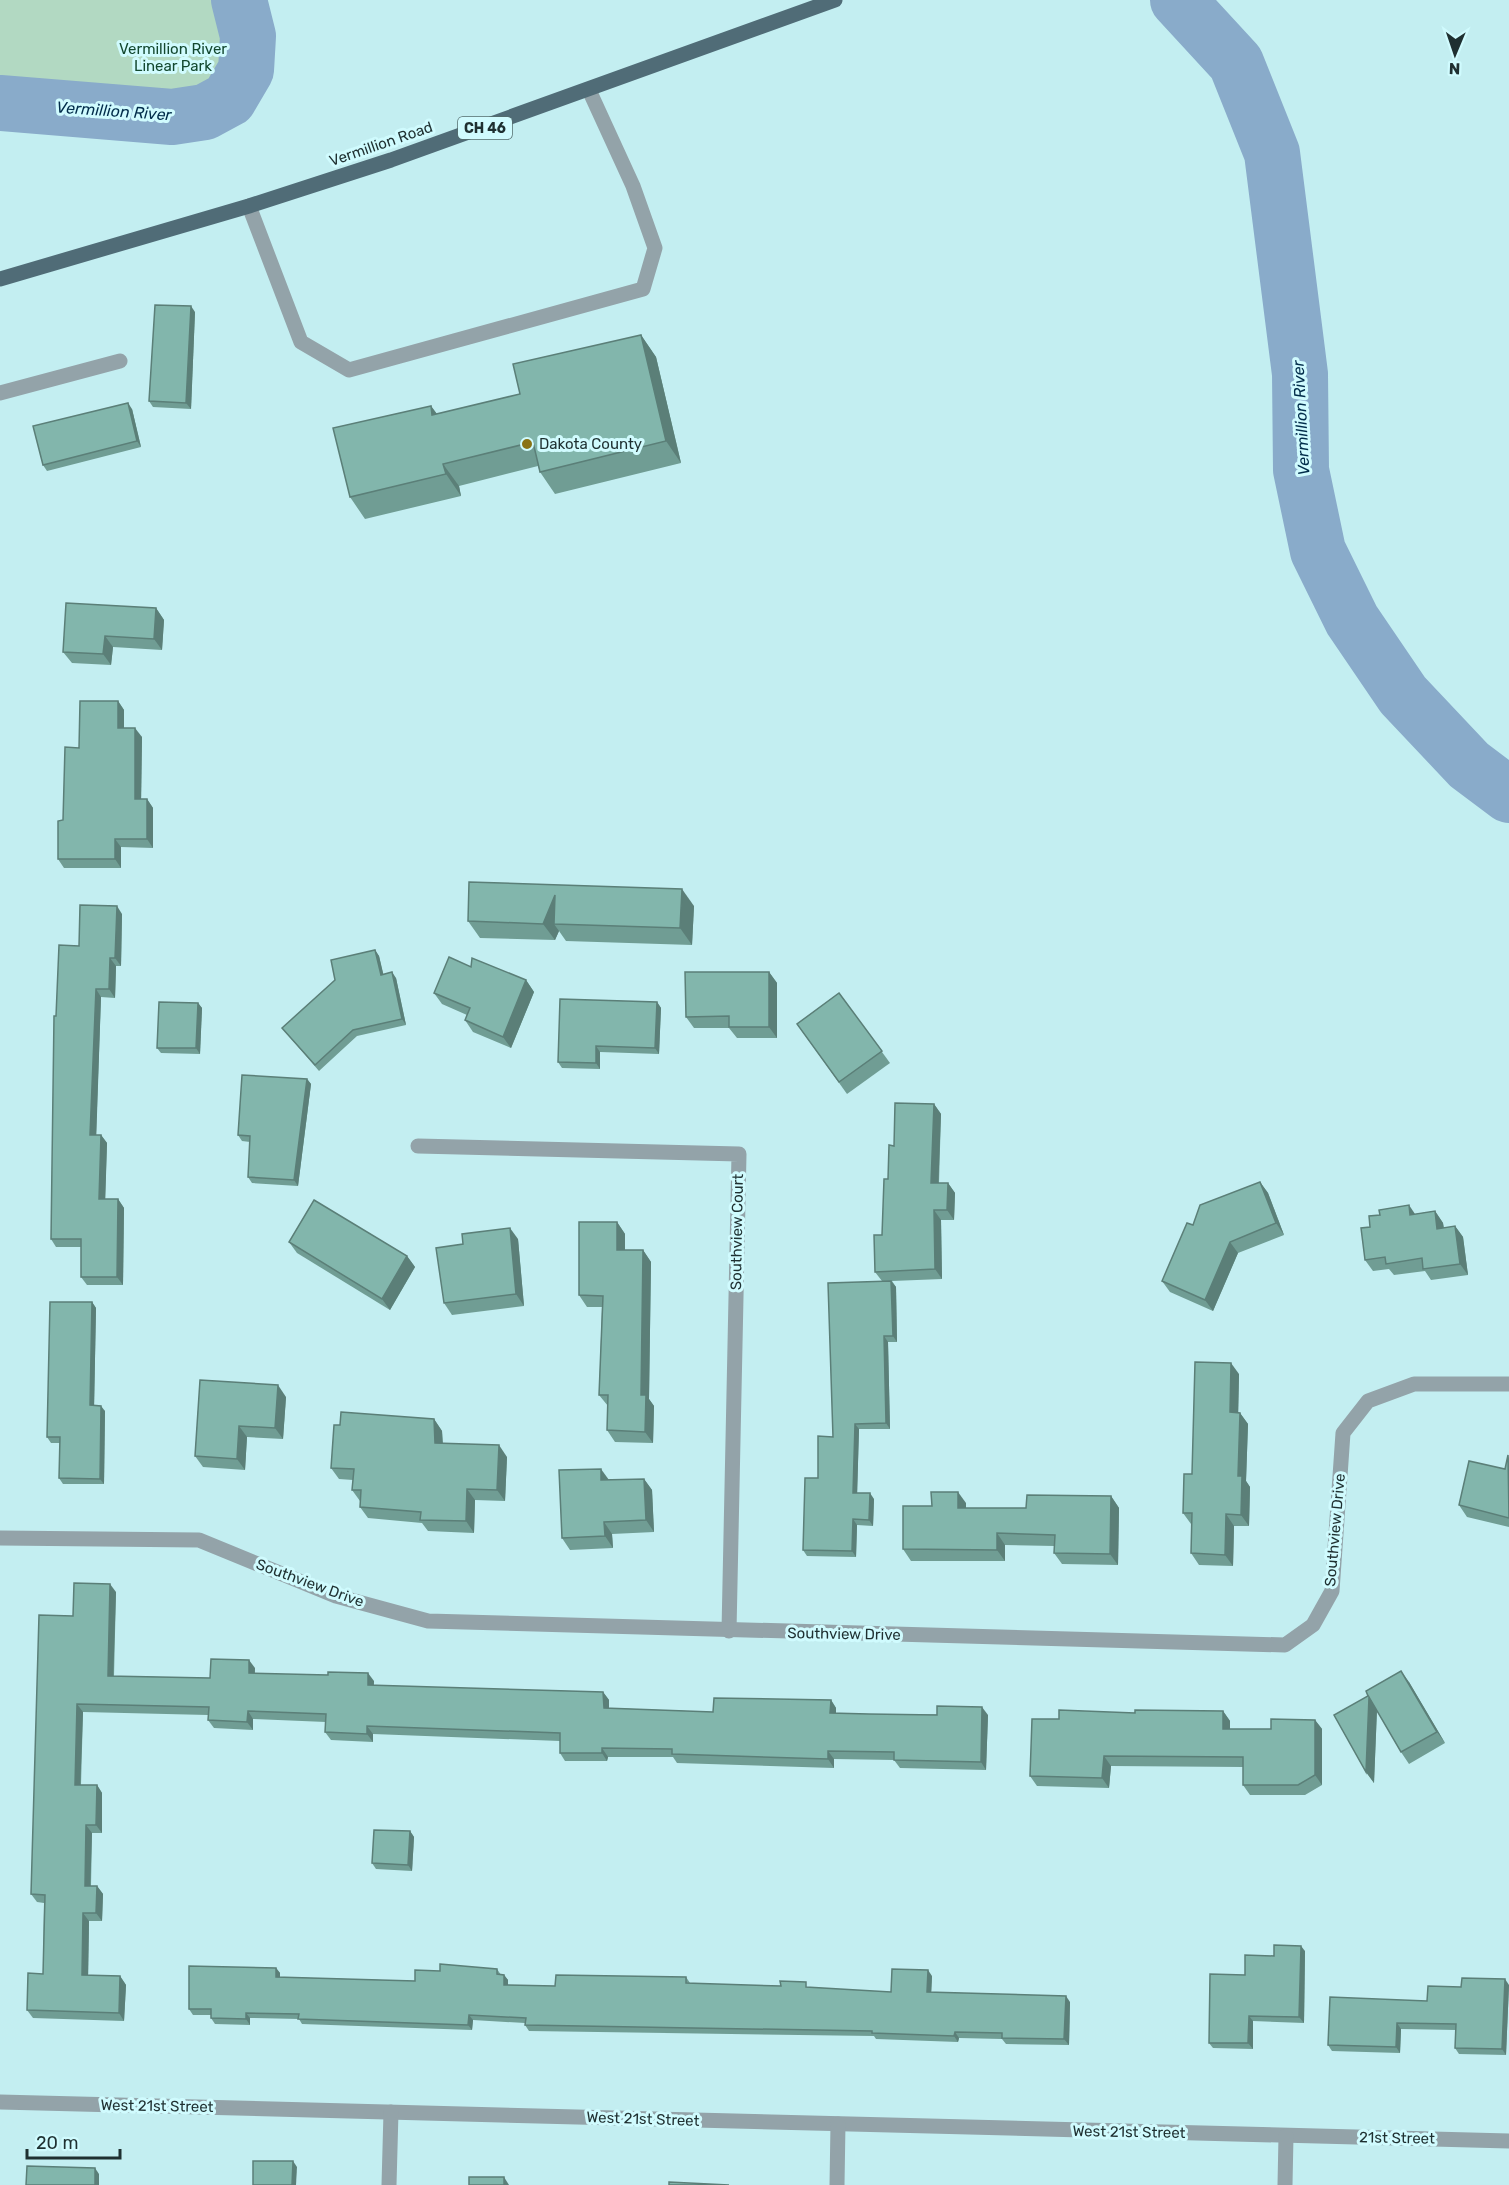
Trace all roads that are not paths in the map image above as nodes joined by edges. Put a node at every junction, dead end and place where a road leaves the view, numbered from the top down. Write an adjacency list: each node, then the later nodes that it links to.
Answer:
1 (836, 0): 2 (main road, Vermillion Road / CH 46)
2 (590, 90): 3 (main road, Vermillion Road / CH 46); 3 (street)
3 (249, 206): 4 (main road, Vermillion Road / CH 46)
4 (0, 279)
5 (120, 361): 6 (street)
6 (0, 393)
7 (418, 1146): 10 (street, Southview Court)
8 (1509, 1384): 10 (street, Southview Drive)
9 (0, 1539): 10 (street, Southview Drive)
10 (729, 1631)
11 (0, 2102): 12 (street, West 21st Street)
12 (391, 2112): 13 (street, West 21st Street); 16 (street)
13 (838, 2124): 14 (street, West 21st Street); 17 (street)
14 (1286, 2136): 15 (street, 21st Street); 18 (street)
15 (1509, 2141)
16 (389, 2185)
17 (837, 2185)
18 (1285, 2185)

